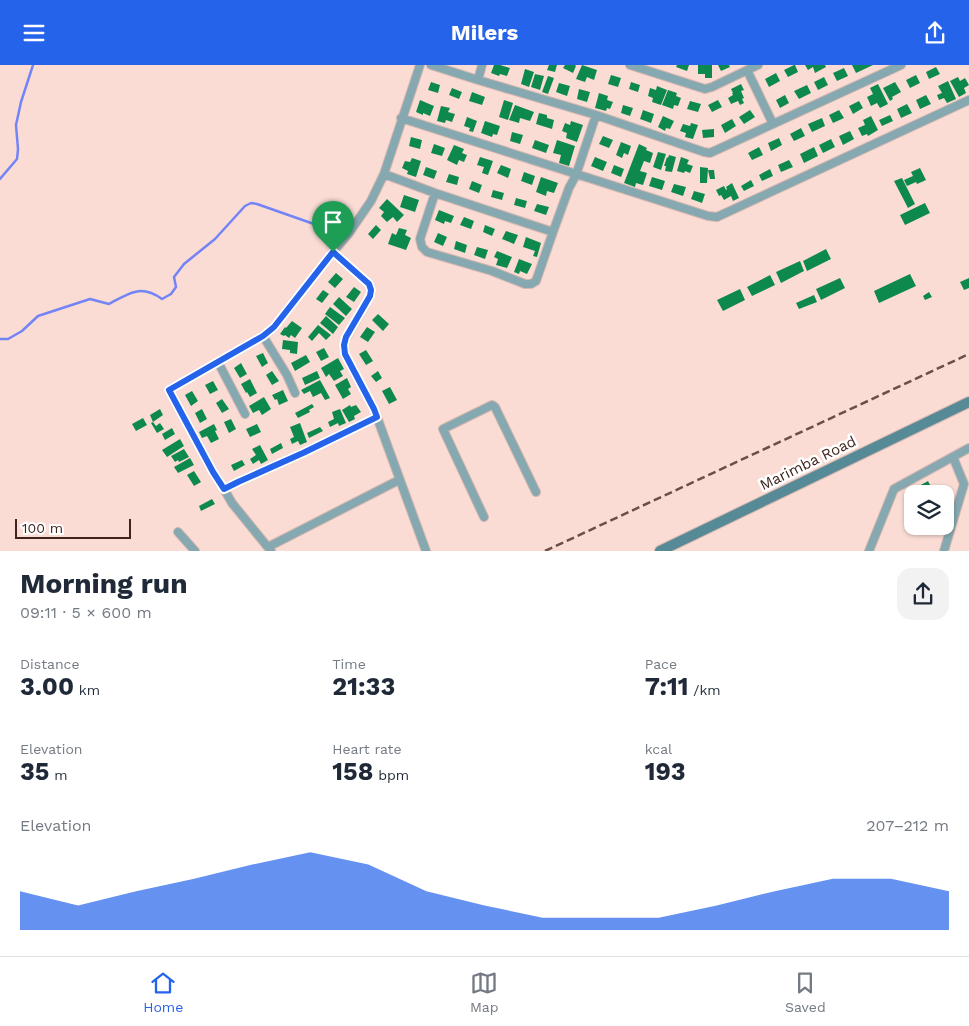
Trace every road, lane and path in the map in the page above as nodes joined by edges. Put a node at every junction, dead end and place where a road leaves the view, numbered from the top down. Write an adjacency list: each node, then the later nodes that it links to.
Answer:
1 (420, 65): 11 (street)
2 (431, 65): 8 (street)
3 (482, 65): 8 (street)
4 (630, 65): 7 (street)
5 (758, 65): 7 (street)
6 (901, 65): 12 (street)
7 (747, 70): 12 (street)
8 (478, 80): 10 (street)
9 (969, 100): 14 (street)
10 (596, 115): 12 (street); 14 (street)
11 (401, 118): 13 (street); 14 (street)
12 (773, 125)
13 (384, 174): 15 (street); 17 (street)
14 (576, 175): 16 (street)
15 (435, 193): 16 (street); 16 (street)
16 (554, 231)
17 (333, 252): 18 (street); 23 (street)
18 (263, 336): 19 (street); 20 (street)
19 (218, 362): 22 (street); 27 (street)
20 (294, 393)
21 (969, 401): 34 (street, Marimba Road)
22 (245, 414)
23 (377, 417): 26 (street); 27 (street)
24 (969, 448): 25 (street)
25 (953, 457): 35 (street); 36 (street)
26 (399, 480): 31 (street); 33 (street)
27 (224, 489): 31 (street)
28 (536, 492): 29 (street)
29 (484, 517)
30 (178, 532): 32 (street)
31 (270, 549)
32 (194, 551)
33 (426, 551)
34 (660, 551)
35 (869, 551)
36 (944, 551)

